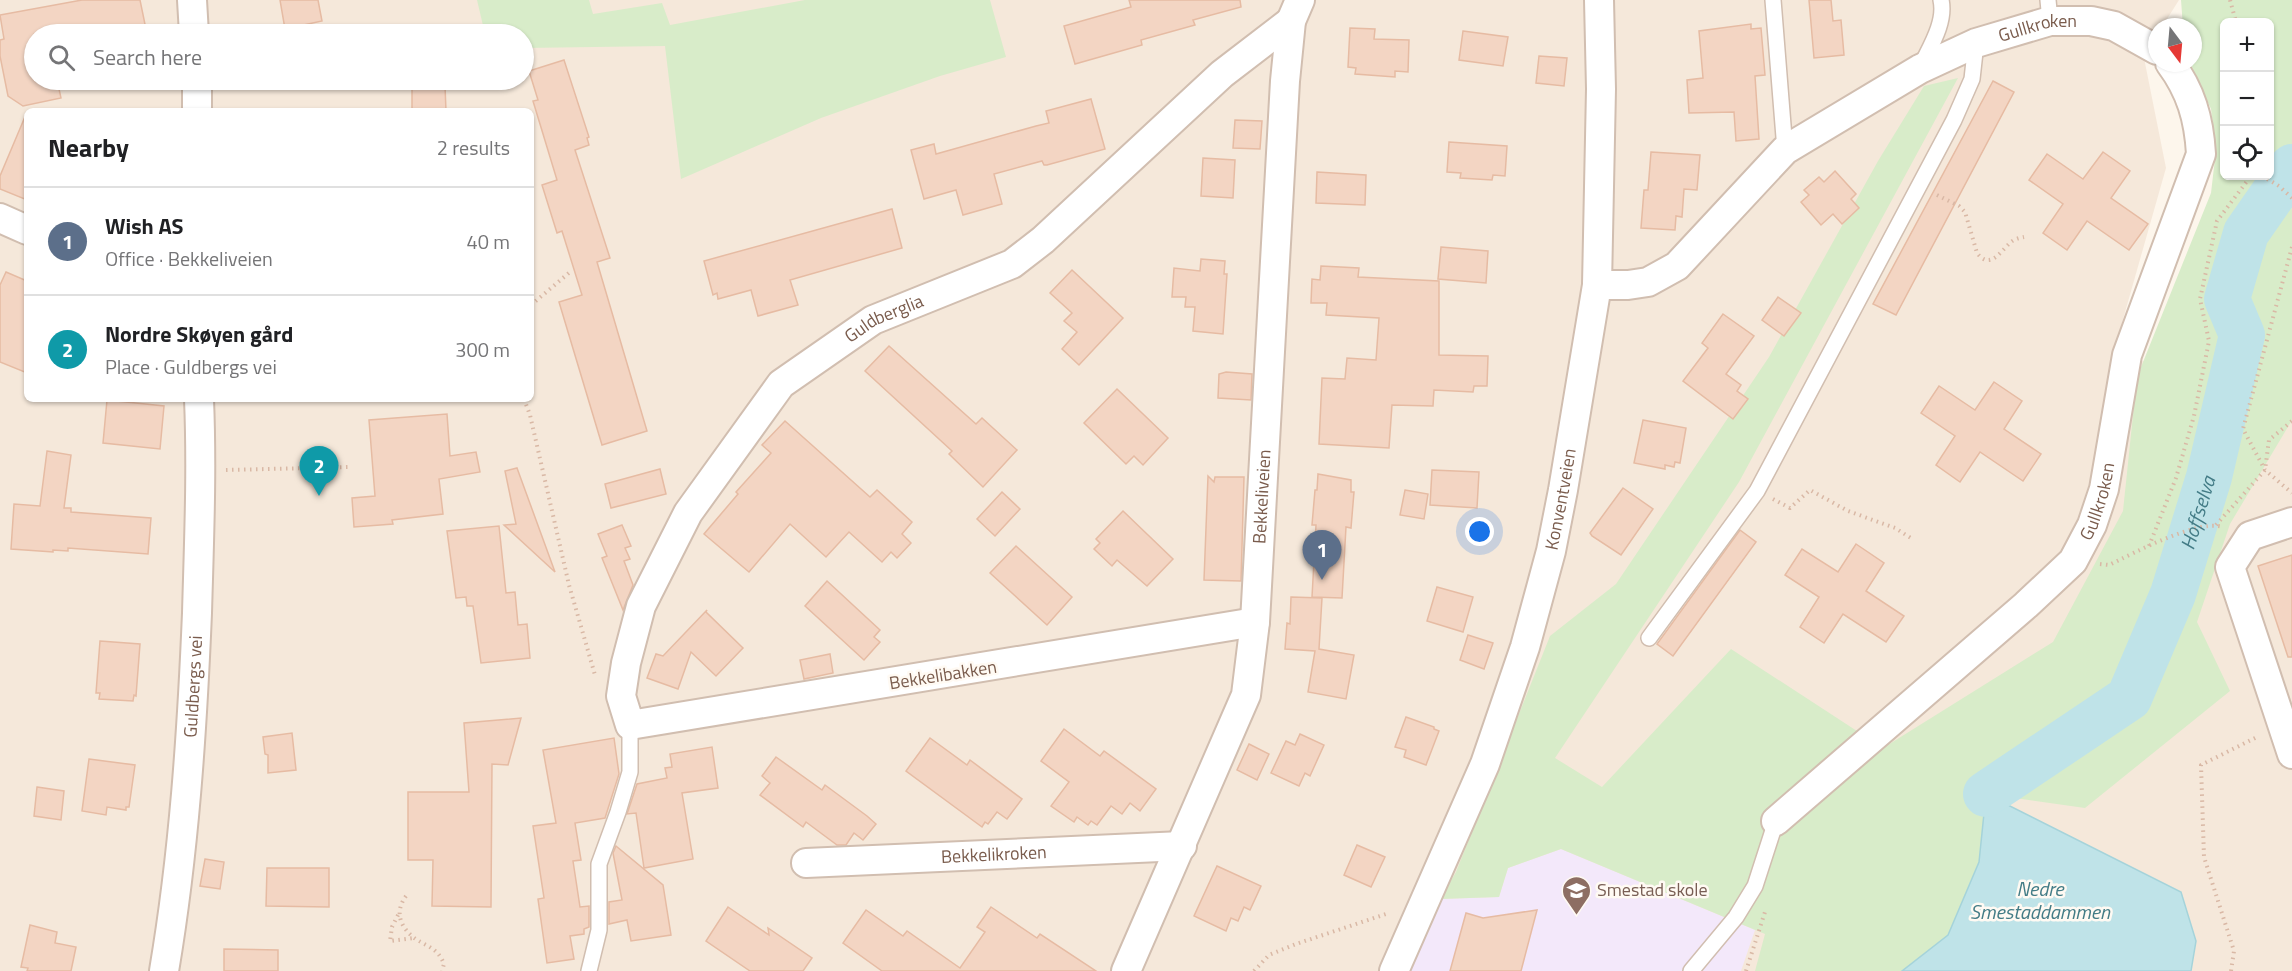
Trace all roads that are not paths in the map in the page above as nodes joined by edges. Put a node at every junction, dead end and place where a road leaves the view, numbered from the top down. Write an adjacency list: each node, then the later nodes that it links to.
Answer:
1 (192, 0): 7 (street)
2 (1599, 0): 17 (street, Konventveien)
3 (1773, 0): 14 (lane)
4 (1941, 0): 10 (lane)
5 (2049, 10): 8 (street, Gullkroken); 9 (street, Gullkroken)
6 (1295, 11): 20 (street, Bekkeliveien); 22 (street, Guldberglia)
7 (193, 24)
8 (1976, 43): 10 (street, Gullkroken); 21 (lane)
9 (2148, 45)
10 (1920, 69): 14 (street, Gullkroken)
11 (2176, 72): 24 (street, Gullkroken)
12 (197, 90): 13 (street)
13 (197, 108)
14 (1785, 150): 17 (street, Gullkroken)
15 (0, 218): 16 (street)
16 (24, 229)
17 (1597, 285): 30 (street, Konventveien)
18 (199, 402): 28 (street, Guldbergs vei)
19 (2292, 522): 23 (street)
20 (1255, 622): 22 (street, Bekkelibakken); 25 (street, Bekkeliveien)
21 (1649, 638)
22 (630, 725): 29 (lane)
23 (2292, 754)
24 (1776, 821): 31 (lane)
25 (1182, 846): 26 (street, Bekkelikroken); 27 (street, Bekkeliveien)
26 (806, 863)
27 (1135, 968)
28 (164, 971)
29 (588, 971)
30 (1394, 971)
31 (1691, 971)

